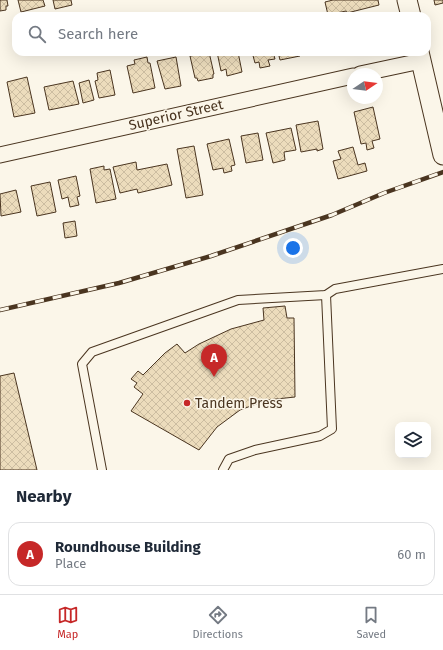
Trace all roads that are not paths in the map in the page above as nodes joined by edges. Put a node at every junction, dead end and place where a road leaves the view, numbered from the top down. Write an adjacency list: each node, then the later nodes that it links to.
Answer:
1 (407, 0): 2 (street)
2 (410, 12)
3 (420, 57): 4 (street); 7 (street)
4 (381, 68)
5 (347, 77): 6 (street, Superior Street)
6 (0, 155)
7 (443, 155)
8 (443, 269): 9 (lane)
9 (326, 295): 10 (lane); 11 (lane)
10 (102, 470)
11 (223, 470)

